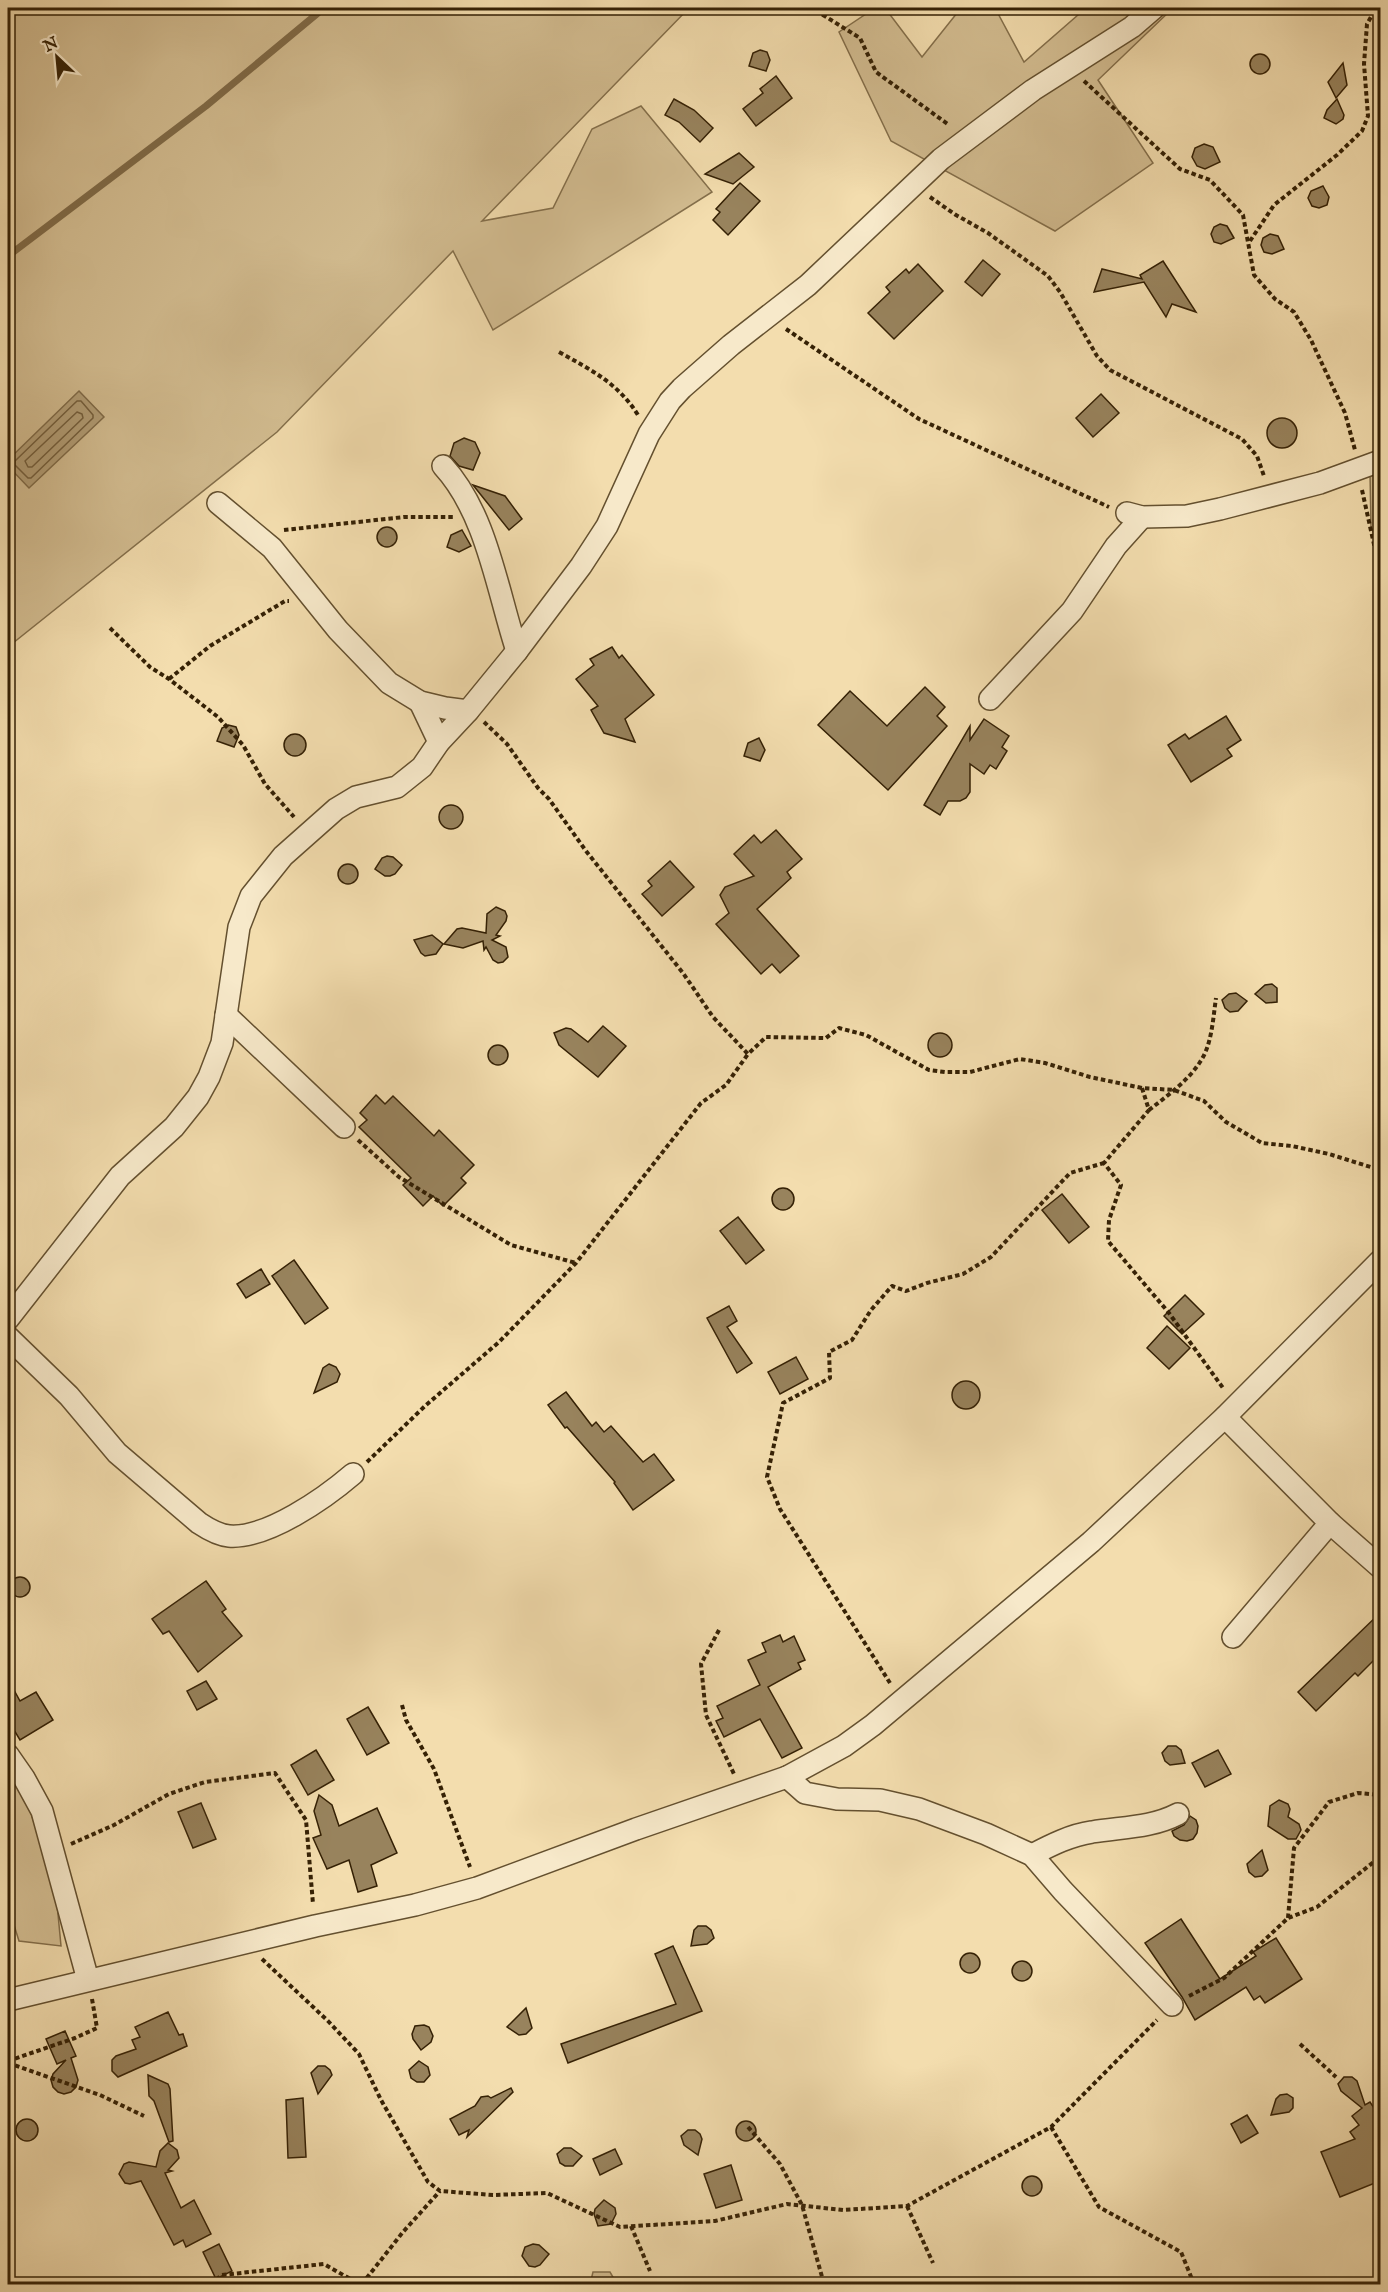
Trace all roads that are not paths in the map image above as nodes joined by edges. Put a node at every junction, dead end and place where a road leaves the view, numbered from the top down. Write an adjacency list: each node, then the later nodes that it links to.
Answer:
1 (1154, 8): 5 (street)
2 (1380, 461): 6 (street)
3 (442, 466): 5 (street)
4 (218, 503): 7 (street)
5 (517, 651): 8 (street)
6 (990, 699)
7 (420, 702): 8 (street); 9 (street)
8 (468, 711): 9 (street)
9 (439, 742): 10 (street)
10 (226, 1015): 11 (street); 13 (street)
11 (344, 1127)
12 (1380, 1261): 15 (street)
13 (8, 1319)
14 (8, 1337): 16 (street)
15 (1230, 1411): 17 (street); 21 (street)
16 (353, 1474)
17 (1330, 1523): 18 (street); 19 (street)
18 (1380, 1567)
19 (1233, 1637)
20 (8, 1755): 24 (street)
21 (787, 1777): 23 (street); 24 (street)
22 (1178, 1814): 23 (street)
23 (1032, 1855): 26 (street)
24 (88, 1980): 25 (street)
25 (8, 2000)
26 (1172, 2004)

